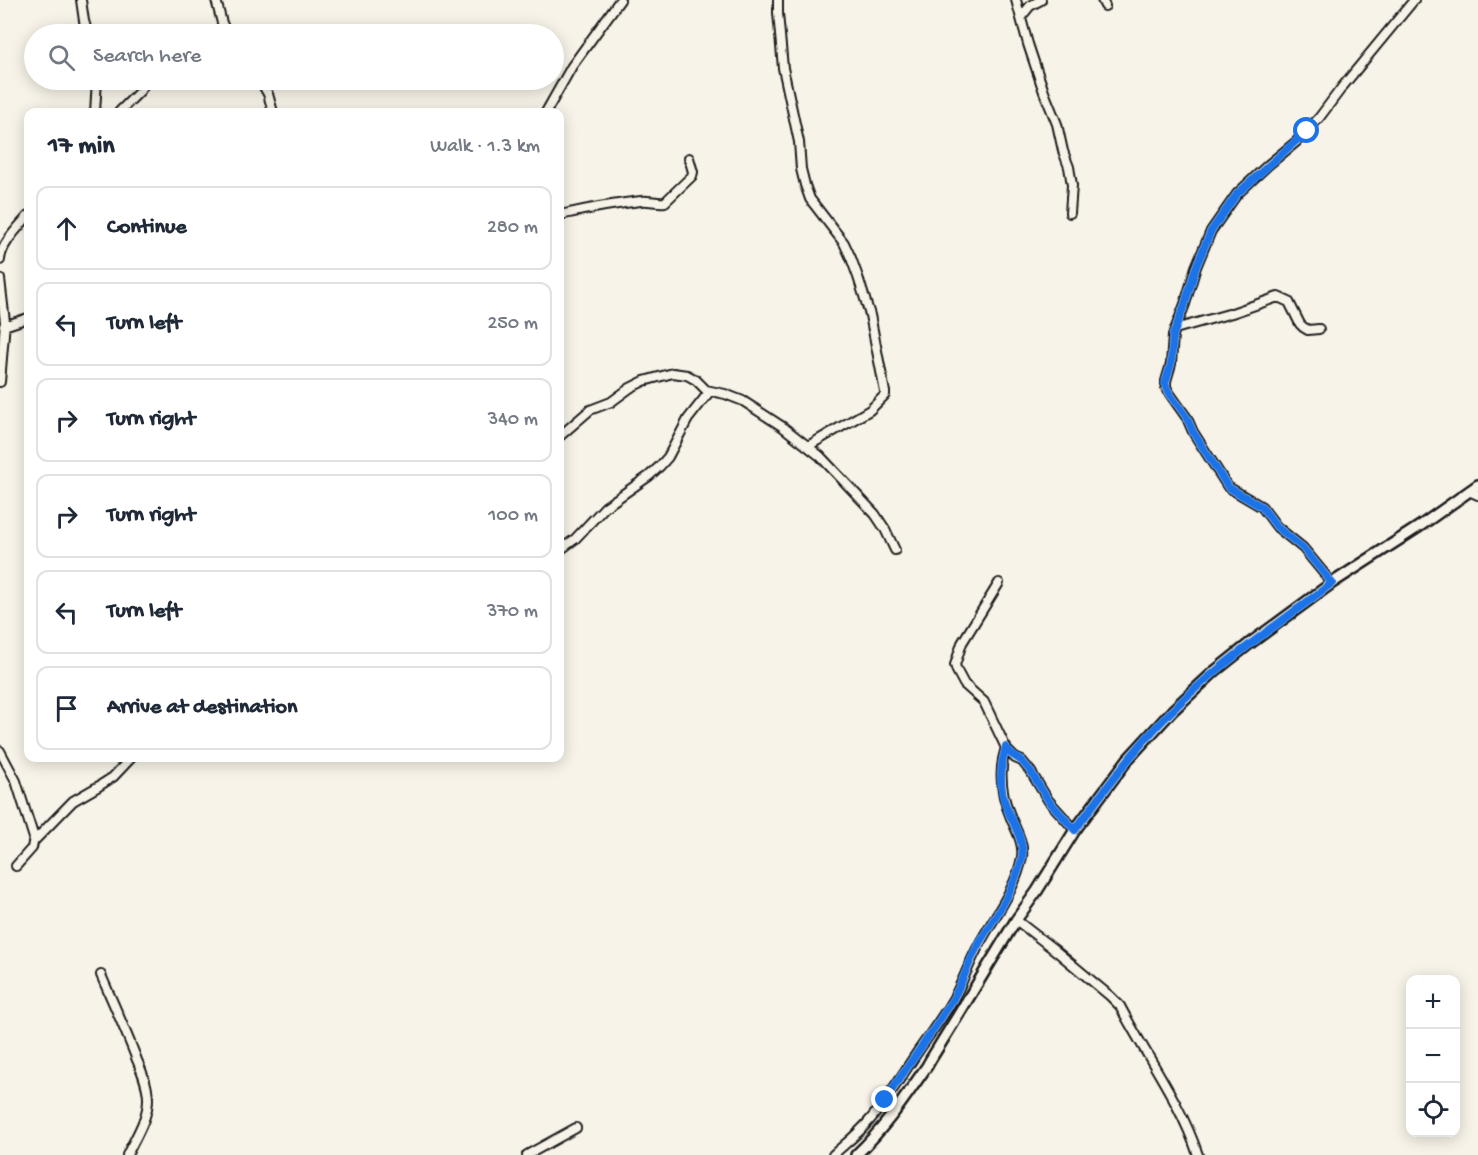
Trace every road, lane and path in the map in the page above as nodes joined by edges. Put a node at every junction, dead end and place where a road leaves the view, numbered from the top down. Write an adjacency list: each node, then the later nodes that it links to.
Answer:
1 (81, 0): 9 (street)
2 (216, 0): 10 (street)
3 (620, 0): 11 (street)
4 (778, 0): 35 (street)
5 (1016, 0): 8 (street)
6 (1041, 0): 8 (street)
7 (1414, 0): 29 (street)
8 (1021, 17): 21 (street)
9 (85, 24)
10 (222, 24)
11 (564, 80)
12 (96, 90): 16 (street)
13 (141, 90): 17 (street)
14 (266, 90): 18 (street)
15 (558, 90): 19 (street)
16 (95, 108)
17 (123, 108)
18 (272, 108)
19 (548, 108)
20 (689, 158): 22 (street)
21 (1070, 213)
22 (564, 214)
23 (24, 221): 24 (street)
24 (4, 244): 25 (street)
25 (0, 260)
26 (0, 279): 28 (street)
27 (24, 319): 28 (street)
28 (4, 326): 31 (street)
29 (1175, 329): 30 (street); 41 (street)
30 (1319, 329)
31 (1, 370): 32 (street)
32 (0, 382)
33 (710, 391): 34 (street); 35 (street); 38 (street)
34 (564, 433)
35 (808, 446): 39 (street)
36 (1478, 485): 37 (main road)
37 (1473, 493): 41 (main road)
38 (564, 547)
39 (896, 550)
40 (999, 583): 42 (street)
41 (1332, 583): 45 (main road)
42 (1006, 747): 45 (street); 53 (street)
43 (0, 751): 46 (street)
44 (127, 762): 46 (street)
45 (1075, 830): 48 (main road)
46 (34, 842): 47 (street)
47 (16, 866)
48 (1016, 920): 54 (main road); 55 (street)
49 (101, 975): 51 (street)
50 (576, 1128): 52 (street)
51 (127, 1155)
52 (527, 1155)
53 (832, 1155)
54 (856, 1155)
55 (1198, 1155)

